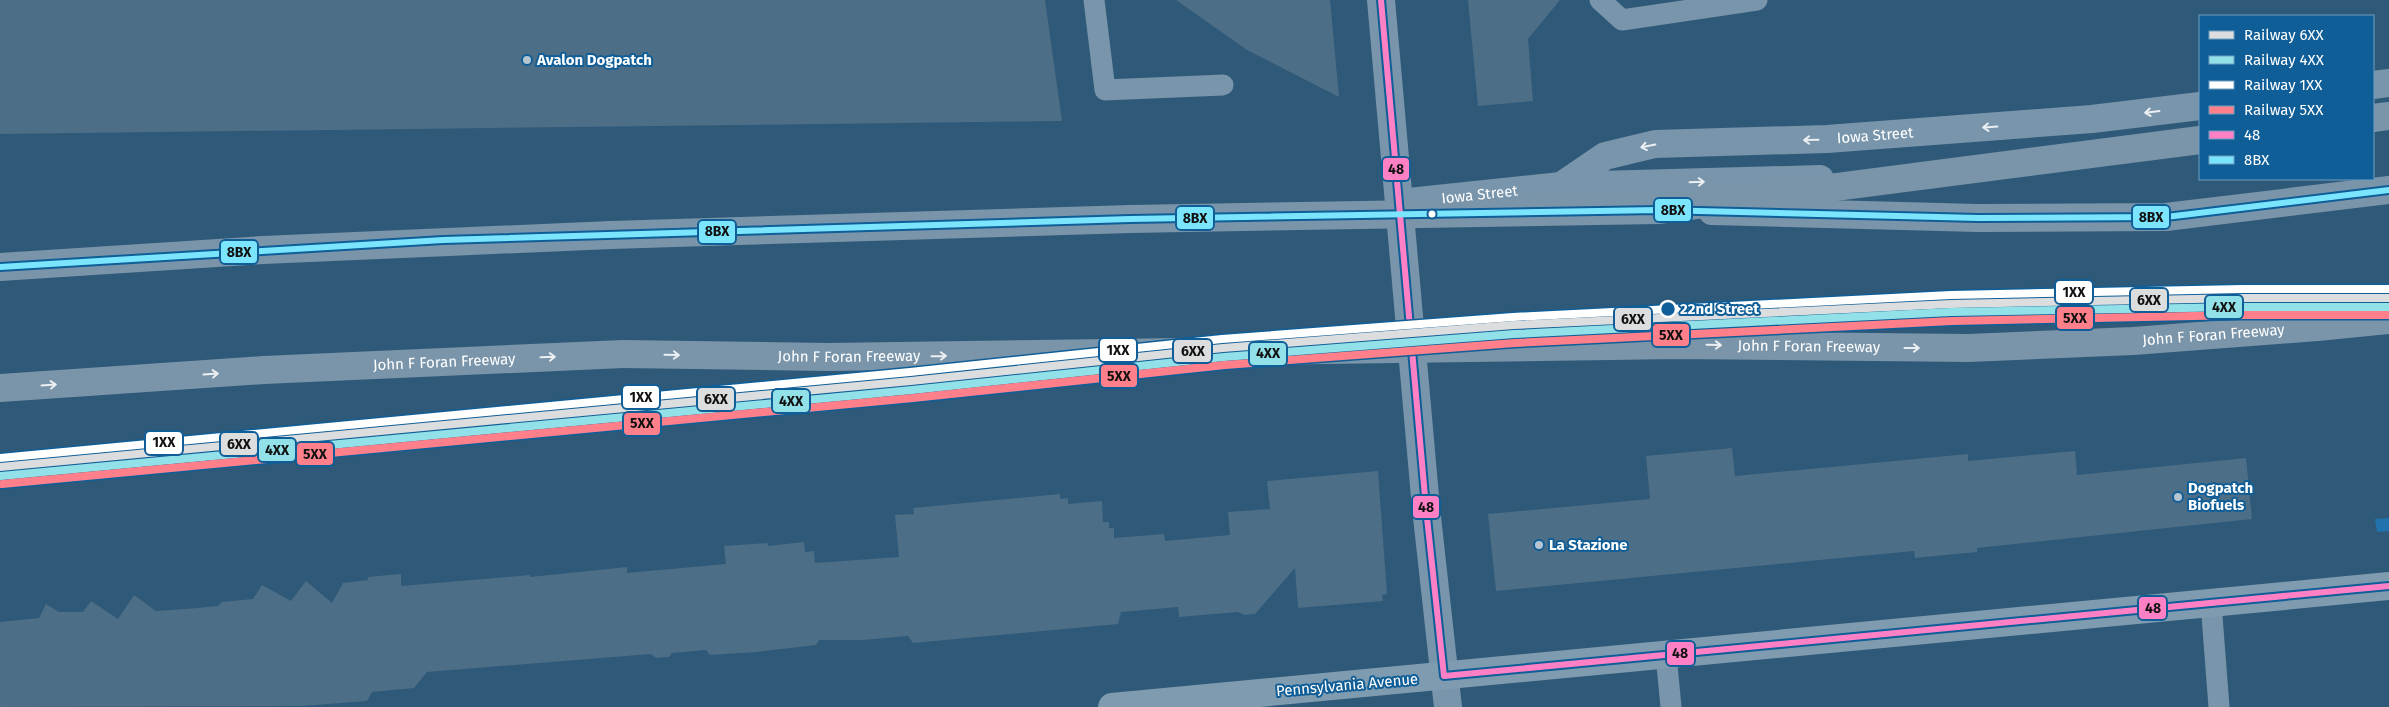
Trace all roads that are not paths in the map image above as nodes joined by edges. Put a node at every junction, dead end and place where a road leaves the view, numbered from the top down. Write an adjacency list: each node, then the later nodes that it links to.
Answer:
1 (1094, 0): 6 (lane)
2 (1381, 0): 18 (street)
3 (1600, 0): 4 (lane)
4 (1757, 0)
5 (2389, 83): 7 (street)
6 (1223, 85)
7 (2374, 85)
8 (2199, 106): 15 (street, Iowa Street, one-way to 15)
9 (2389, 116): 10 (highway)
10 (2374, 118)
11 (2389, 126): 12 (street)
12 (2374, 128)
13 (2199, 140): 17 (highway, bridge)
14 (2199, 146): 15 (street, Iowa Street, one-way to 14)
15 (1561, 186): 18 (street, Iowa Street)
16 (2389, 190): 17 (highway, bridge)
17 (1658, 210): 19 (highway, bridge)
18 (1400, 215): 25 (street)
19 (0, 267)
20 (2389, 321): 21 (highway, John F Foran Freeway, one-way to 20, bridge)
21 (0, 388)
22 (2389, 586): 23 (main road, Pennsylvania Avenue)
23 (2211, 603): 24 (main road, Pennsylvania Avenue); 29 (lane)
24 (1666, 655): 25 (main road, Pennsylvania Avenue); 28 (lane)
25 (1444, 676): 26 (main road, Pennsylvania Avenue); 27 (street)
26 (1112, 707)
27 (1448, 707)
28 (1671, 707)
29 (2219, 707)

